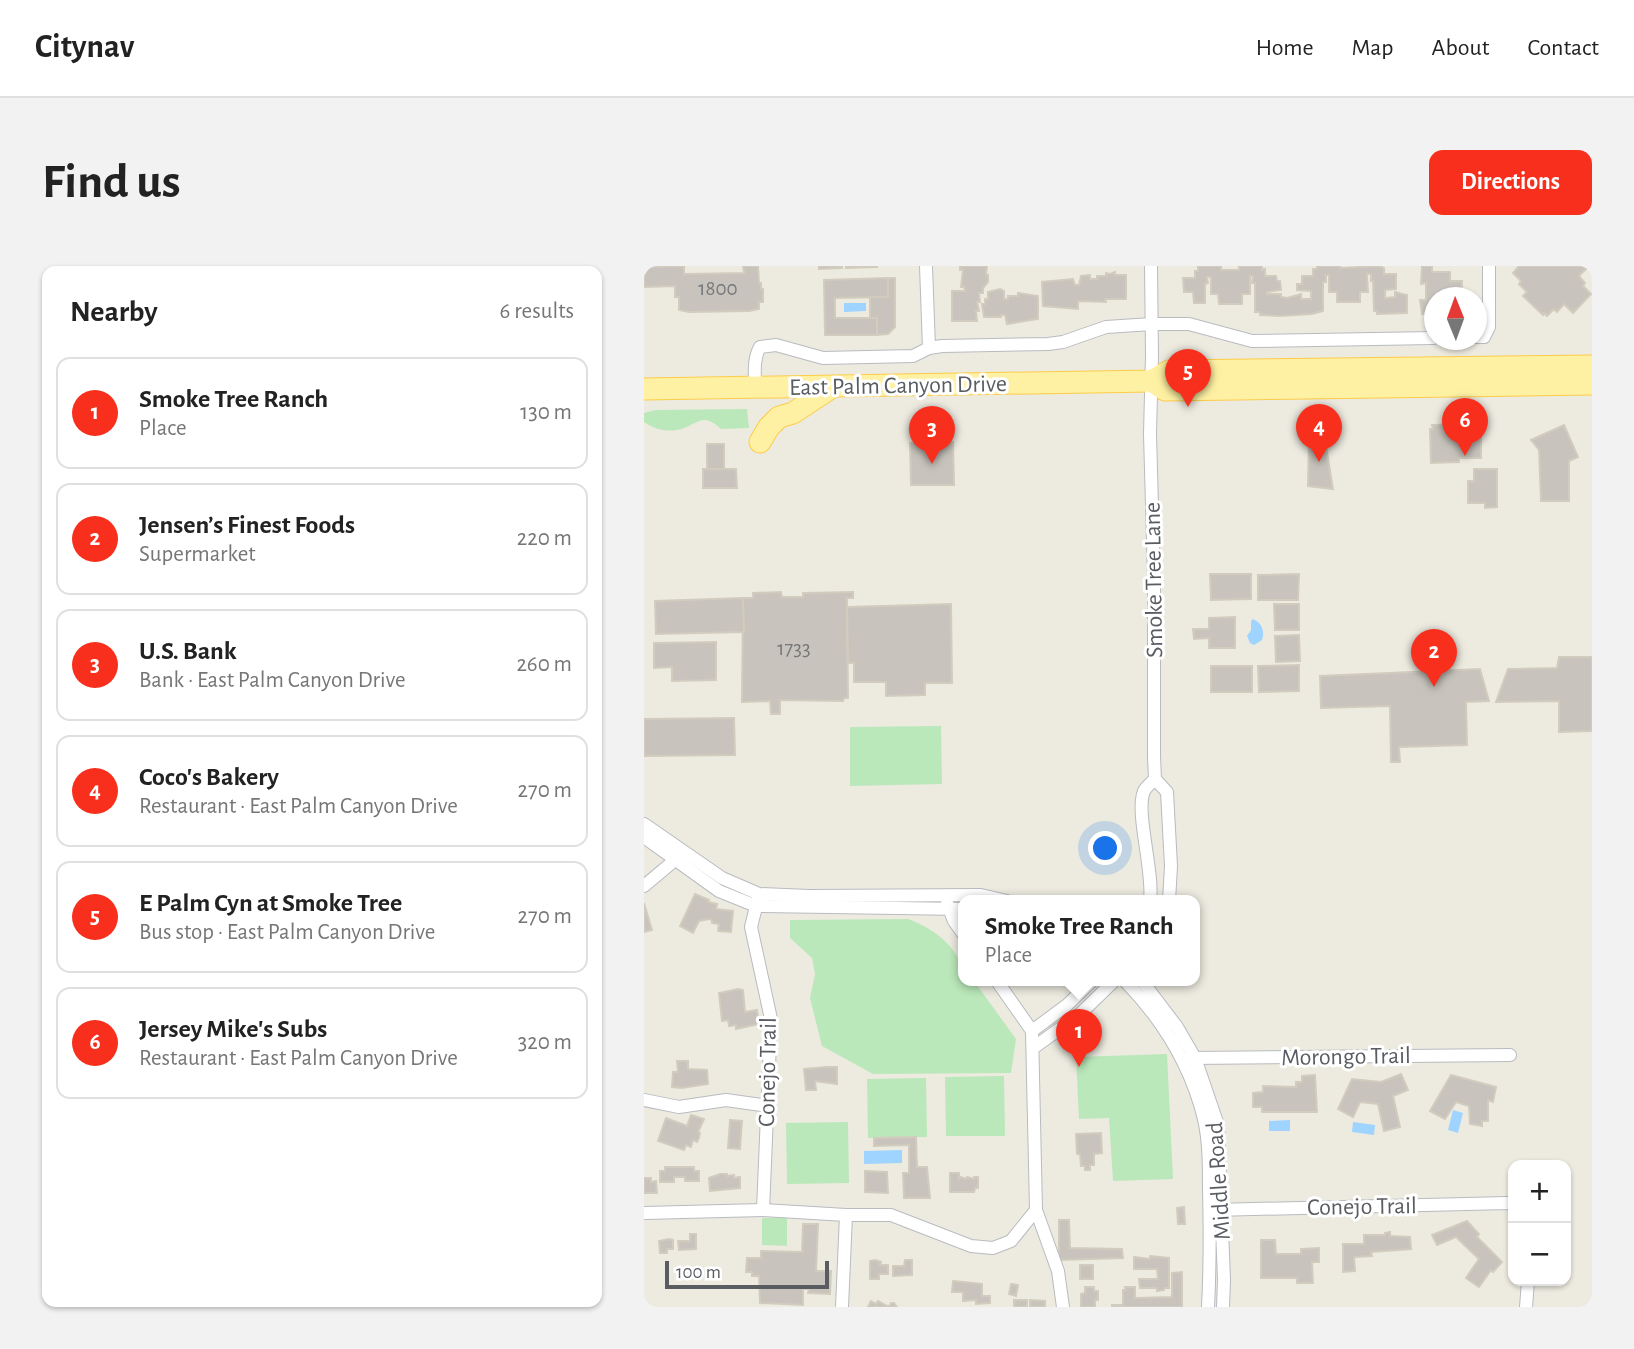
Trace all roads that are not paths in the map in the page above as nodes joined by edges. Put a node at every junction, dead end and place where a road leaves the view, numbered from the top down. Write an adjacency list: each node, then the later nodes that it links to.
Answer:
1 (926, 266): 7 (street)
2 (1151, 266): 4 (street, Smoke Tree Lane)
3 (1489, 266): 5 (street)
4 (1152, 324): 6 (street); 7 (street); 9 (street, Smoke Tree Lane)
5 (1487, 329)
6 (1424, 338)
7 (929, 348): 12 (street)
8 (1592, 366): 9 (main road, East Palm Canyon Drive)
9 (1152, 382): 10 (main road, East Palm Canyon Drive); 11 (main road, East Palm Canyon Drive); 15 (street, Smoke Tree Lane)
10 (1592, 384)
11 (835, 386): 12 (main road, East Palm Canyon Drive); 14 (main road)
12 (755, 387): 13 (main road, East Palm Canyon Drive)
13 (644, 388)
14 (760, 442)
15 (1155, 779): 18 (street, Smoke Tree Lane); 19 (street, Smoke Tree Lane)
16 (644, 824): 20 (street)
17 (644, 837): 20 (street)
18 (1170, 846): 19 (street); 25 (street, Smoke Tree Lane)
19 (1147, 848): 24 (street, Smoke Tree Lane)
20 (680, 856): 21 (street); 26 (street)
21 (644, 886)
22 (941, 894): 23 (street); 26 (street); 27 (street)
23 (981, 895)
24 (1151, 895)
25 (1169, 895)
26 (757, 900): 27 (street); 40 (street, Conejo Trail)
27 (949, 907): 28 (street); 29 (street)
28 (958, 908)
29 (958, 927)
30 (1000, 986): 35 (street)
31 (1087, 986): 35 (street)
32 (1109, 986): 36 (street)
33 (1130, 986): 38 (street)
34 (1146, 986): 38 (street)
35 (1032, 1031): 36 (street)
36 (1033, 1048): 43 (street)
37 (1510, 1055): 38 (street, Morongo Trail)
38 (1189, 1058): 44 (street, Middle Road)
39 (644, 1100): 40 (street)
40 (768, 1106): 42 (street, Conejo Trail)
41 (1508, 1203): 44 (street, Conejo Trail)
42 (763, 1210): 45 (street); 46 (street)
43 (1036, 1210): 46 (street); 49 (street)
44 (1215, 1210): 50 (street, Middle Road); 51 (street, Middle Road)
45 (644, 1213)
46 (846, 1215): 48 (street)
47 (1528, 1286): 52 (street)
48 (842, 1307)
49 (1063, 1307)
50 (1208, 1307)
51 (1223, 1307)
52 (1526, 1307)

